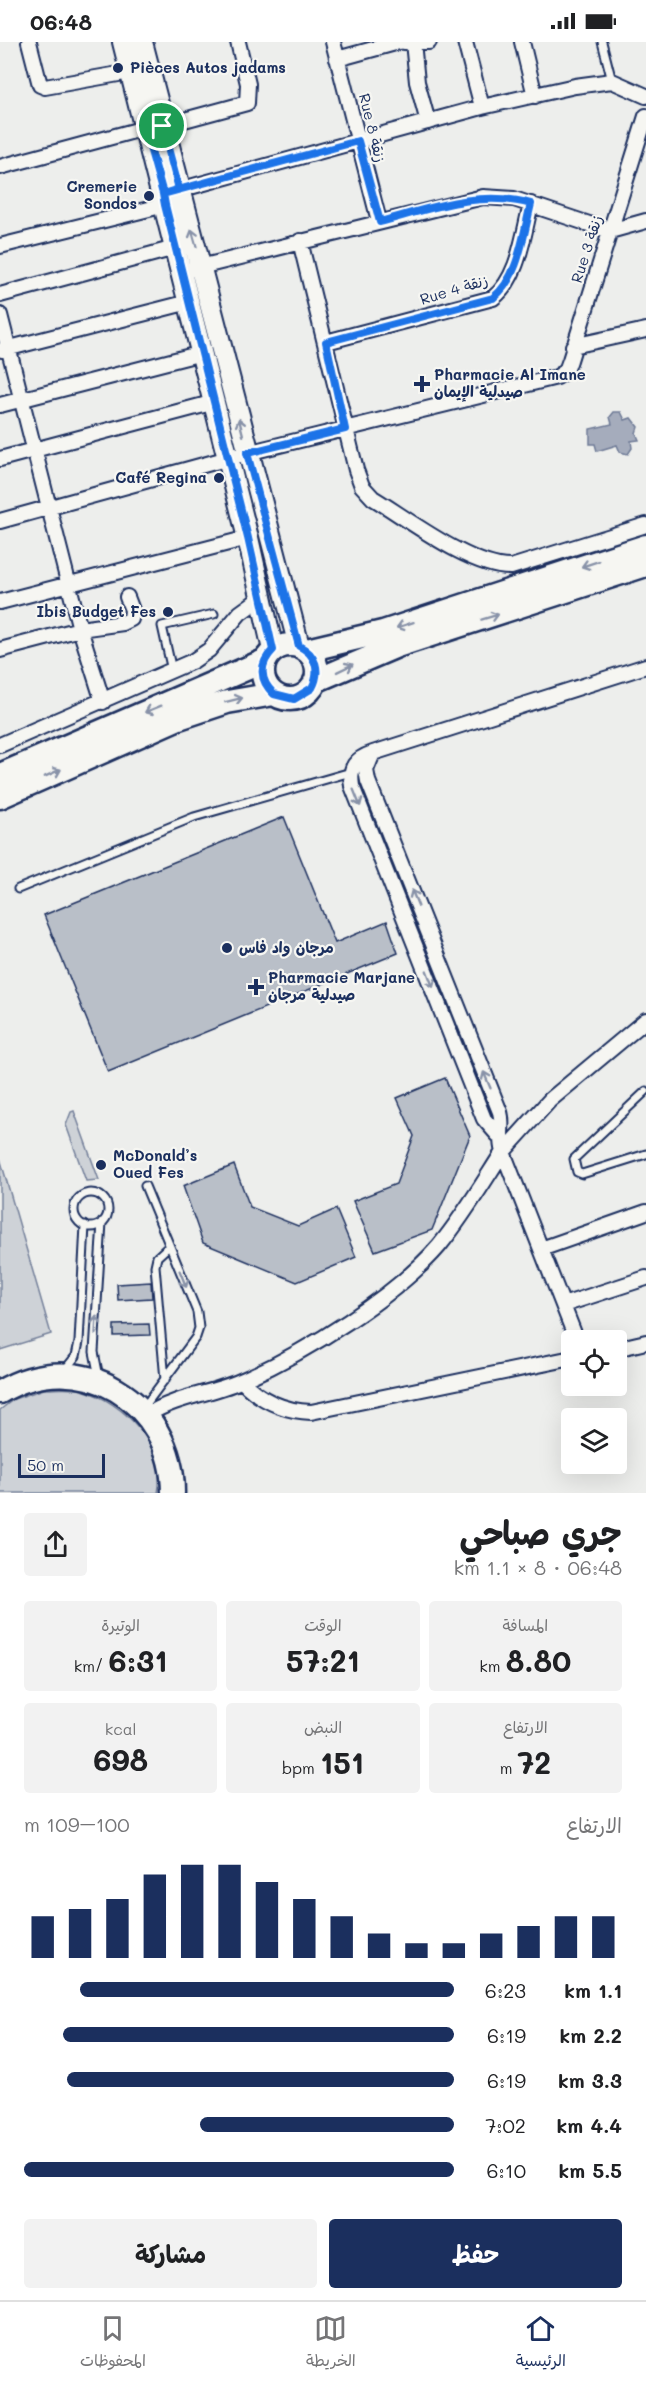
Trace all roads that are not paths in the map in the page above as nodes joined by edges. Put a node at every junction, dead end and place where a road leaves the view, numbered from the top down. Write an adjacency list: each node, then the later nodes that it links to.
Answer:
1 (29, 42): 13 (street)
2 (123, 42): 13 (street)
3 (142, 42): 19 (street)
4 (238, 42): 19 (street)
5 (333, 42): 12 (street, Rue 8 زنقة)
6 (398, 42): 7 (street); 12 (street)
7 (412, 42): 8 (street); 20 (street)
8 (429, 42)
9 (465, 42): 17 (street)
10 (522, 42): 15 (street)
11 (602, 42): 14 (lane)
12 (337, 59): 21 (street, Rue 8 زنقة)
13 (130, 72): 19 (street)
14 (612, 81): 15 (street); 16 (street)
15 (535, 96): 17 (street)
16 (646, 96)
17 (482, 107): 20 (street)
18 (646, 116): 27 (street, Rue 3 زنقة)
19 (152, 120): 22 (street); 23 (street)
20 (428, 122): 21 (street)
21 (358, 141): 23 (street); 26 (street, Rue 8 زنقة)
22 (0, 167)
23 (169, 196): 29 (street); 30 (street); 31 (street, one-way to 23)
24 (531, 204): 26 (street); 27 (street); 37 (street, Rue 4 زنقة)
25 (646, 221): 27 (street)
26 (380, 222): 28 (street)
27 (610, 231): 38 (street, Rue 3 زنقة)
28 (300, 241): 31 (street); 37 (street)
29 (0, 246)
30 (175, 248): 32 (street); 33 (street)
31 (202, 267): 32 (street); 46 (street, one-way to 31)
32 (182, 272): 34 (street)
33 (0, 295)
34 (189, 302): 39 (street); 40 (street)
35 (0, 315): 39 (street)
36 (646, 330): 38 (street)
37 (326, 342): 44 (street)
38 (573, 346): 44 (street, Rue 3 زنقة)
39 (4, 349): 41 (street)
40 (202, 353): 41 (street); 42 (street)
41 (23, 399): 43 (street); 45 (street)
42 (214, 402): 45 (street); 46 (street)
43 (0, 405)
44 (345, 429): 46 (street); 50 (street)
45 (35, 450): 47 (street); 48 (street)
46 (238, 456): 48 (street); 51 (street); 60 (street)
47 (0, 459)
48 (49, 508): 49 (street); 54 (street)
49 (0, 521)
50 (646, 525)
51 (248, 538): 54 (street); 56 (street)
52 (646, 546): 60 (main road, one-way to 60)
53 (646, 565): 65 (main road, one-way to 53)
54 (68, 583): 57 (street); 59 (street)
55 (127, 597): 59 (street)
56 (262, 597): 62 (street); 64 (street)
57 (0, 602)
58 (214, 614): 64 (lane)
59 (80, 629): 61 (street); 67 (street)
60 (303, 648): 62 (main road); 65 (main road)
61 (0, 650)
62 (269, 655): 66 (main road); 71 (main road, one-way to 71)
63 (646, 666): 69 (street)
64 (172, 671): 67 (street)
65 (315, 681): 66 (main road)
66 (274, 694): 72 (main road, one-way to 66)
67 (102, 702): 68 (street)
68 (0, 745)
69 (373, 753): 70 (street); 76 (street, one-way to 69)
70 (351, 772): 73 (lane); 76 (street, one-way to 76)
71 (0, 775)
72 (0, 797)
73 (18, 889)
74 (646, 1020): 77 (street)
75 (646, 1091): 78 (lane)
76 (498, 1135): 77 (street)
77 (503, 1152): 84 (street); 93 (street)
78 (646, 1154)
79 (145, 1186): 83 (lane)
80 (646, 1212): 84 (street)
81 (102, 1222): 82 (lane); 82 (lane); 94 (lane, one-way to 81)
82 (85, 1225): 91 (lane)
83 (169, 1246): 92 (lane); 92 (lane, one-way to 92)
84 (541, 1249): 86 (street)
85 (646, 1278): 86 (street)
86 (563, 1305): 87 (street)
87 (573, 1330)
88 (646, 1342): 89 (street)
89 (627, 1346)
90 (561, 1360): 93 (street)
91 (60, 1375): 94 (main road); 95 (main road)
92 (165, 1380): 96 (lane)
93 (242, 1381): 96 (street)
94 (101, 1382): 96 (main road)
95 (4, 1386)
96 (144, 1412): 97 (main road)
97 (172, 1493)

